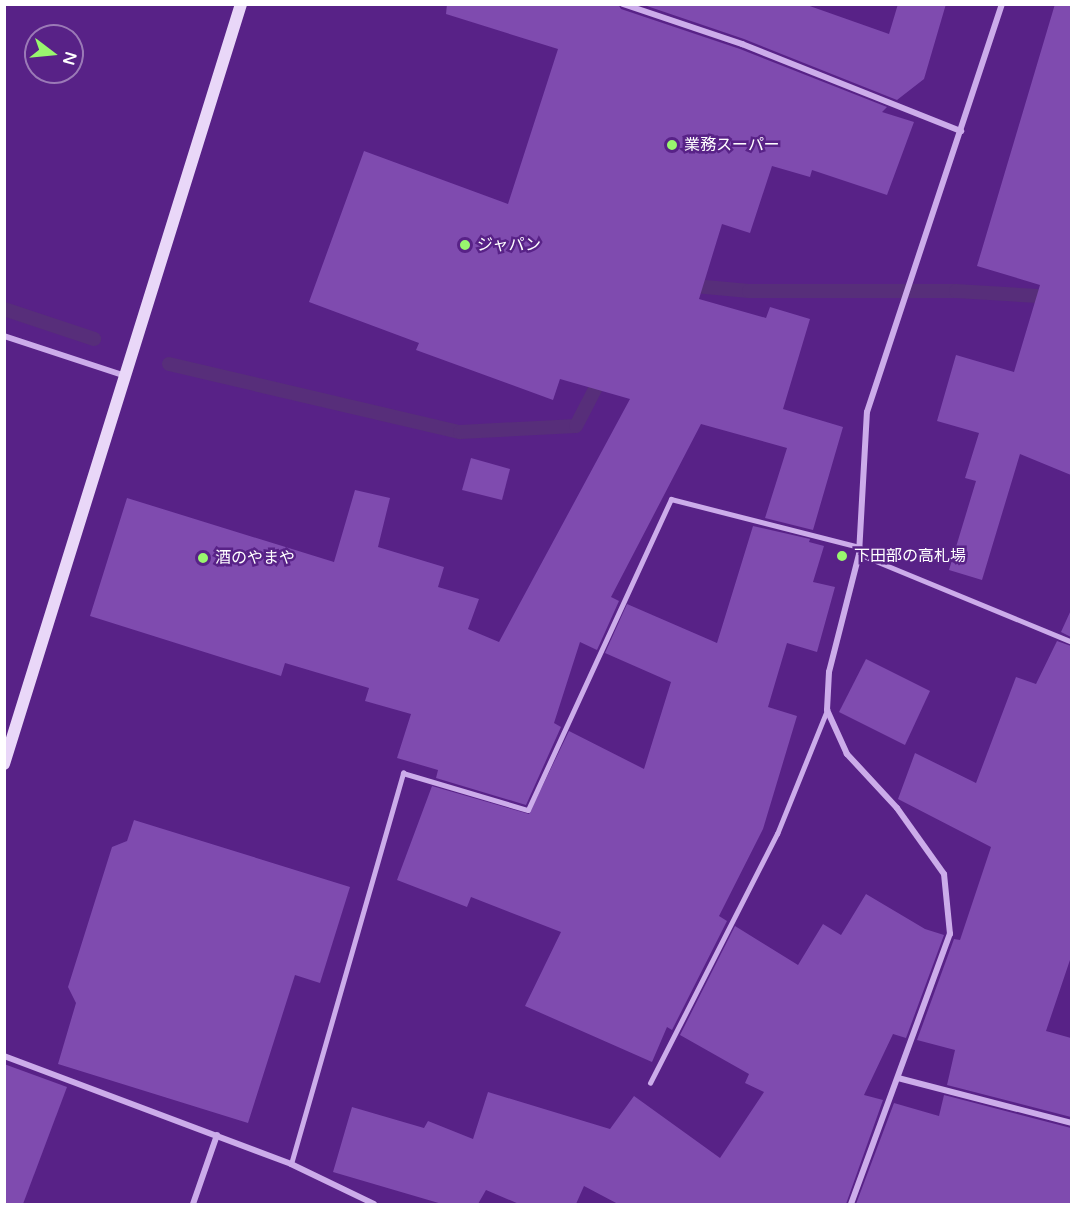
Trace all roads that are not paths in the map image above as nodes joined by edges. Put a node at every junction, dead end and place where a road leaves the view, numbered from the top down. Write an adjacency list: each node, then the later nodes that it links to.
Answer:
1 (241, 4): 6 (street)
2 (623, 4): 4 (street)
3 (1002, 4): 4 (street)
4 (961, 131): 7 (street)
5 (4, 336): 6 (street)
6 (127, 376): 11 (street)
7 (860, 547): 8 (street); 17 (lane)
8 (860, 554): 9 (lane); 10 (street)
9 (1071, 642)
10 (827, 710): 13 (street); 14 (lane)
11 (4, 764)
12 (4, 1056): 16 (street)
13 (898, 1078): 15 (street); 20 (street)
14 (650, 1083)
15 (1071, 1123)
16 (217, 1135): 17 (street); 18 (street)
17 (291, 1164): 19 (street)
18 (193, 1204)
19 (374, 1204)
20 (851, 1204)

